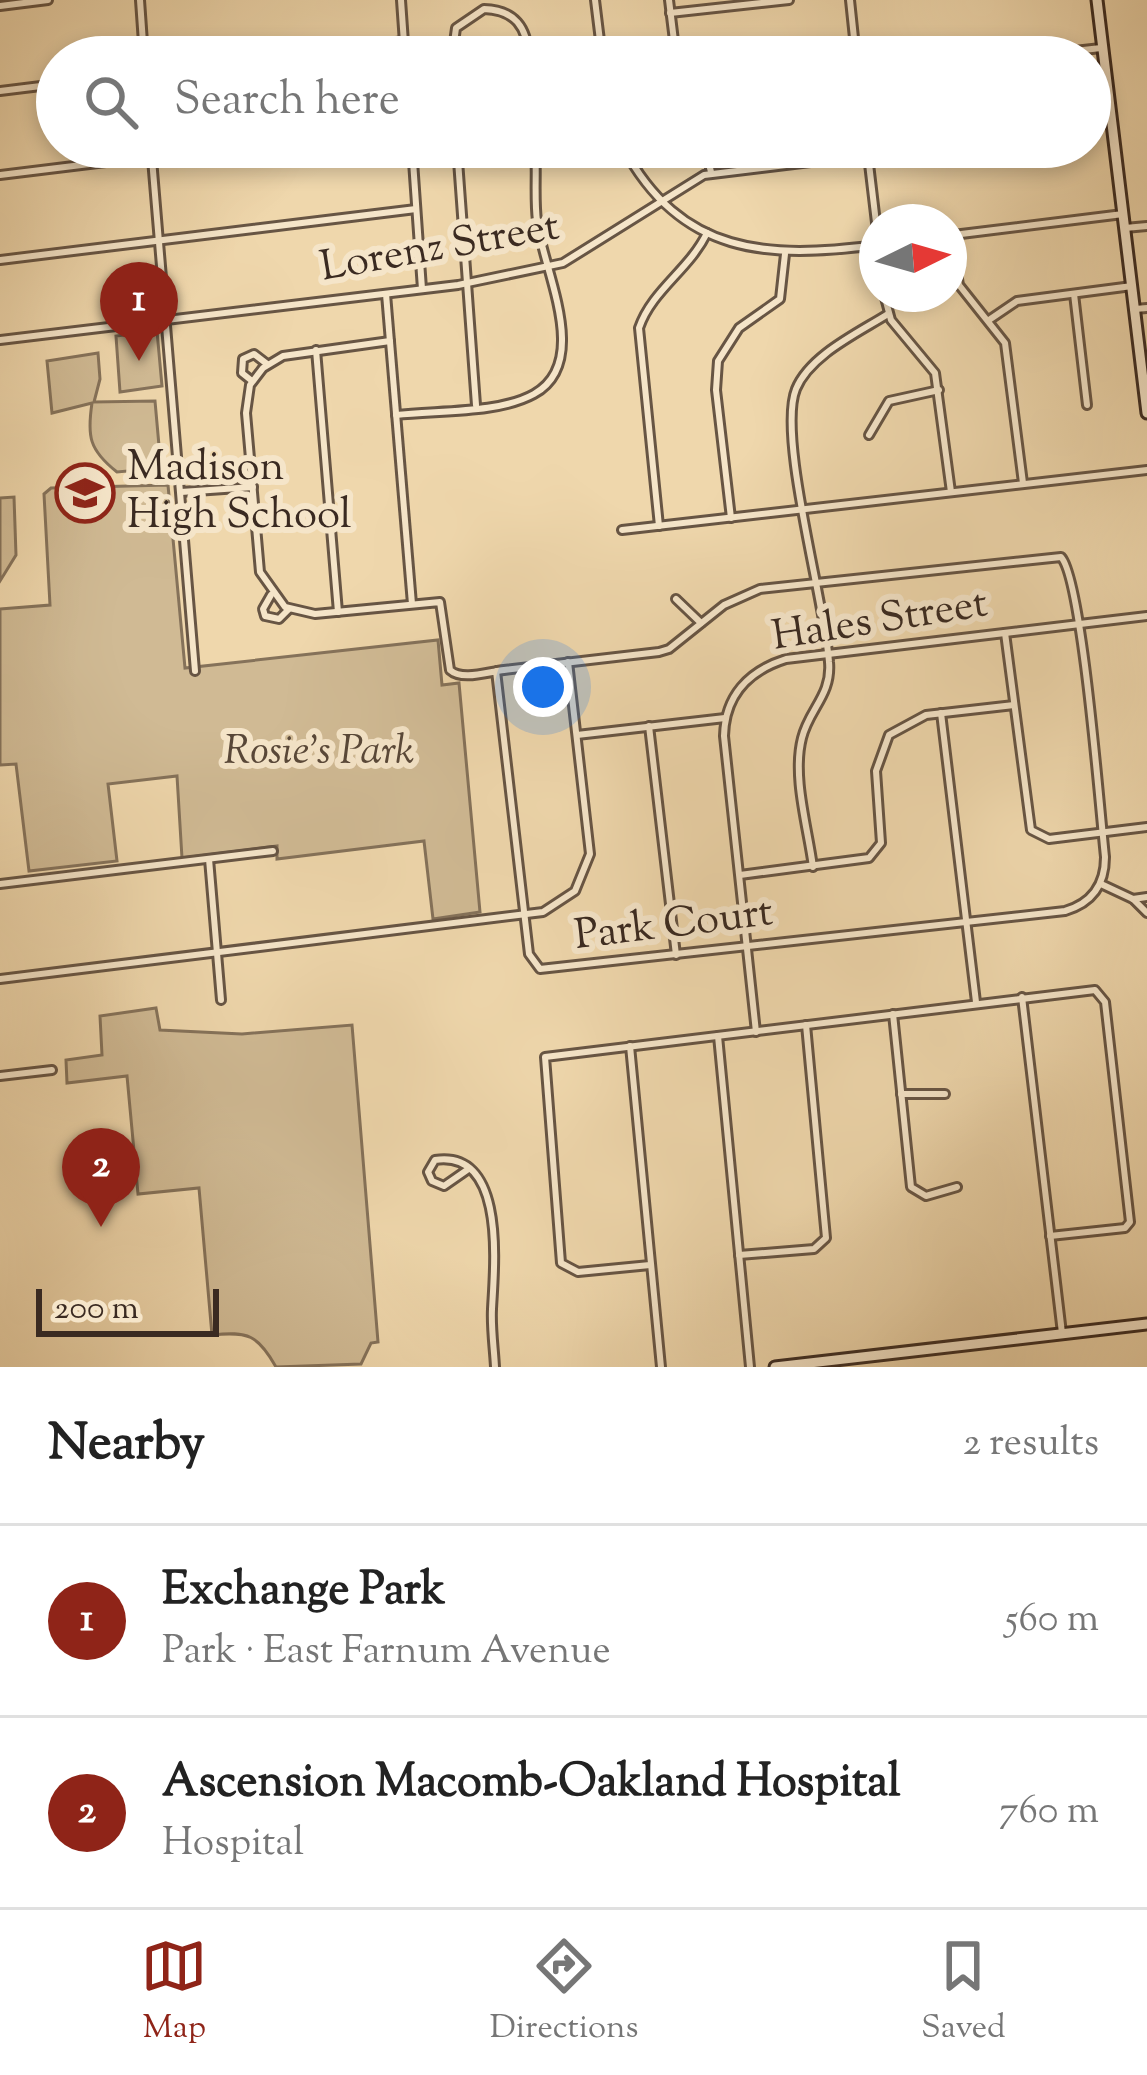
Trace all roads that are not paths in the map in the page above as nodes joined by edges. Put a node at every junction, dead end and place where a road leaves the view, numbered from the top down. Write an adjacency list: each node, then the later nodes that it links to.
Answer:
1 (48, 0): 10 (street)
2 (140, 0): 12 (street)
3 (401, 0): 13 (street)
4 (595, 0): 16 (street)
5 (669, 0): 11 (street)
6 (789, 0): 11 (street)
7 (850, 0): 18 (street)
8 (1097, 0): 19 (main road)
9 (484, 4): 14 (street); 15 (street)
10 (0, 6)
11 (670, 13): 17 (street)
12 (143, 36)
13 (404, 36)
14 (455, 36)
15 (526, 36)
16 (599, 36)
17 (673, 36)
18 (854, 36)
19 (1102, 36)
20 (36, 87): 21 (street)
21 (0, 91)
22 (1111, 109): 37 (main road)
23 (46, 168): 33 (street)
24 (153, 168): 42 (street)
25 (413, 168): 36 (street)
26 (459, 168): 47 (street)
27 (535, 168): 46 (street)
28 (638, 168): 34 (street)
29 (710, 168): 32 (street)
30 (741, 168): 32 (street, Lorenz Street)
31 (869, 168): 35 (street)
32 (711, 172): 34 (street, Lorenz Street)
33 (0, 175)
34 (662, 202): 40 (street); 46 (street, Lorenz Street)
35 (874, 204)
36 (416, 209): 42 (street); 49 (street)
37 (1123, 214): 39 (main road); 41 (street)
38 (1147, 226): 39 (street)
39 (1125, 228): 48 (main road)
40 (707, 233): 44 (street); 76 (street)
41 (967, 234)
42 (159, 241): 45 (street); 56 (street)
43 (859, 247): 44 (street)
44 (785, 254): 75 (street)
45 (0, 260)
46 (547, 267): 47 (street, Lorenz Street); 65 (street)
47 (467, 283): 49 (street, Lorenz Street); 65 (street)
48 (1132, 286): 51 (street); 53 (main road)
49 (422, 290): 50 (street, Lorenz Street)
50 (386, 294): 56 (street, Lorenz Street); 58 (street)
51 (1074, 294): 55 (street); 64 (street)
52 (967, 295): 55 (street)
53 (1141, 308): 63 (main road)
54 (888, 314): 62 (street); 74 (street)
55 (988, 320): 70 (street)
56 (166, 321): 57 (street, Lorenz Street); 72 (street)
57 (0, 340)
58 (390, 341): 59 (street); 67 (street)
59 (316, 350): 60 (street); 83 (street)
60 (267, 364): 61 (street); 61 (street)
61 (253, 381): 71 (street)
62 (938, 390): 68 (street); 73 (street)
63 (1146, 390): 66 (main road)
64 (1087, 405)
65 (476, 406): 67 (street)
66 (1147, 413)
67 (396, 415): 81 (street)
68 (869, 435)
69 (1147, 470): 70 (street)
70 (1023, 484): 73 (street)
71 (253, 487): 72 (street); 79 (street)
72 (181, 492): 90 (street)
73 (951, 492): 74 (street)
74 (803, 509): 75 (street); 78 (street)
75 (730, 518): 76 (street)
76 (658, 526): 77 (street)
77 (622, 530)
78 (820, 581): 85 (street); 86 (street); 88 (street)
79 (272, 595): 82 (street); 82 (street)
80 (676, 598): 85 (street)
81 (412, 604): 83 (street); 91 (street)
82 (289, 609): 83 (street)
83 (338, 612)
84 (1147, 616): 86 (street, Hales Street)
85 (700, 623): 89 (street)
86 (1078, 624): 87 (street, Hales Street); 98 (street)
87 (1005, 633): 88 (street, Hales Street); 92 (street)
88 (829, 653): 94 (street, Hales Street); 101 (street)
89 (568, 662): 91 (street); 96 (street)
90 (195, 670)
91 (496, 671): 108 (street)
92 (1014, 705): 93 (street); 98 (street)
93 (941, 713): 101 (street); 109 (street)
94 (725, 718): 95 (street); 102 (street)
95 (649, 726): 96 (street); 112 (street)
96 (577, 735): 108 (street)
97 (1147, 826): 98 (street)
98 (1102, 832): 104 (street)
99 (273, 851): 100 (street)
100 (209, 859): 103 (street); 111 (street)
101 (813, 867): 102 (street)
102 (740, 875): 110 (street)
103 (0, 884)
104 (1101, 884): 106 (street); 109 (street, Park Court)
105 (1147, 897): 106 (street)
106 (1133, 898): 107 (street)
107 (1147, 913)
108 (525, 915): 111 (street, Park Court); 112 (street, Park Court)
109 (966, 922): 110 (street, Park Court); 116 (street)
110 (749, 948): 112 (street, Park Court); 119 (street)
111 (217, 954): 113 (street, Park Court); 115 (street)
112 (676, 956)
113 (0, 979)
114 (1022, 997): 116 (street); 128 (street); 128 (street)
115 (221, 1000)
116 (976, 1003): 117 (street)
117 (892, 1014): 118 (street); 124 (street)
118 (806, 1025): 119 (street); 129 (street)
119 (756, 1032): 120 (street)
120 (718, 1036): 121 (street); 129 (street)
121 (629, 1046): 130 (street); 130 (street)
122 (52, 1070): 123 (street)
123 (0, 1076)
124 (901, 1094): 125 (street); 127 (street)
125 (945, 1094)
126 (467, 1170): 126 (street); 133 (street)
127 (957, 1187)
128 (1050, 1236): 132 (street)
129 (740, 1256): 135 (street)
130 (650, 1265): 134 (street)
131 (1147, 1324): 132 (main road)
132 (1062, 1334): 136 (main road)
133 (498, 1367)
134 (661, 1367)
135 (750, 1367)
136 (775, 1367)

